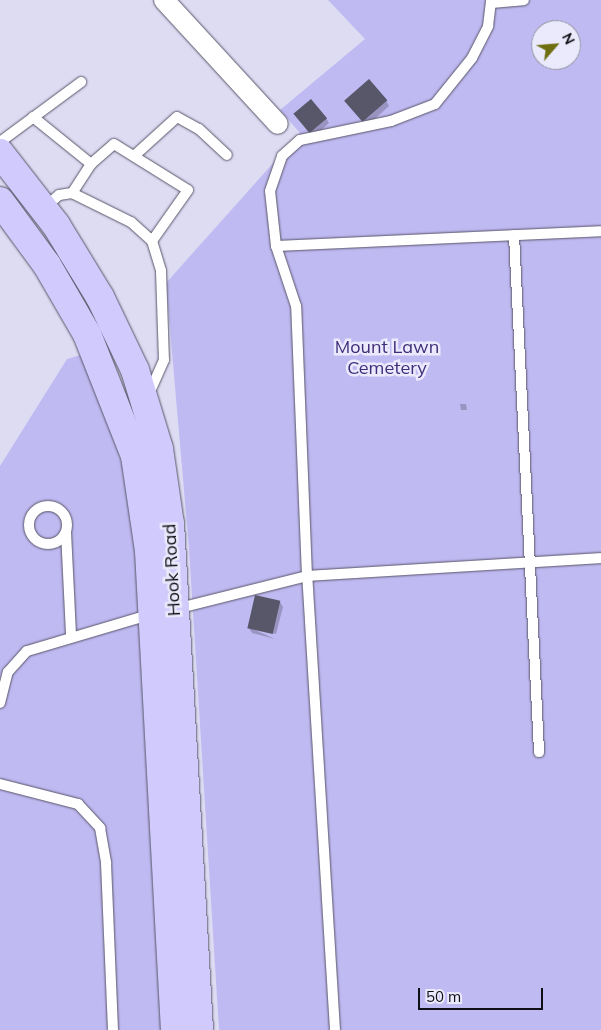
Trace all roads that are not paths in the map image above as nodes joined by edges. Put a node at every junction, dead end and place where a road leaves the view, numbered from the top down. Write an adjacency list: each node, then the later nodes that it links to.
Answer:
1 (164, 0): 6 (street)
2 (524, 0): 3 (lane)
3 (491, 2): 18 (lane)
4 (81, 82): 5 (lane)
5 (33, 117): 7 (lane); 11 (lane)
6 (278, 124)
7 (0, 142)
8 (0, 153): 14 (main road, Hook Road)
9 (227, 155): 10 (lane)
10 (134, 156): 11 (lane); 17 (lane)
11 (91, 164): 12 (lane)
12 (72, 192): 14 (lane); 17 (lane)
13 (0, 200): 26 (main road, Hook Road)
14 (43, 208): 19 (main road, Hook Road)
15 (601, 231): 16 (lane)
16 (514, 235): 18 (lane); 24 (lane)
17 (152, 241): 19 (lane)
18 (276, 246): 25 (lane)
19 (146, 402): 26 (main road, Hook Road)
20 (66, 532): 21 (lane); 21 (lane); 23 (lane)
21 (49, 544): 23 (lane)
22 (601, 558): 24 (lane)
23 (68, 561): 27 (lane)
24 (529, 561): 25 (lane); 29 (lane)
25 (307, 576): 26 (lane); 34 (lane)
26 (164, 611): 27 (lane); 32 (main road, Hook Road); 33 (main road, Hook Road)
27 (71, 635): 28 (lane)
28 (0, 703)
29 (539, 752)
30 (0, 784): 31 (lane)
31 (114, 1030)
32 (175, 1030)
33 (199, 1030)
34 (335, 1030)

